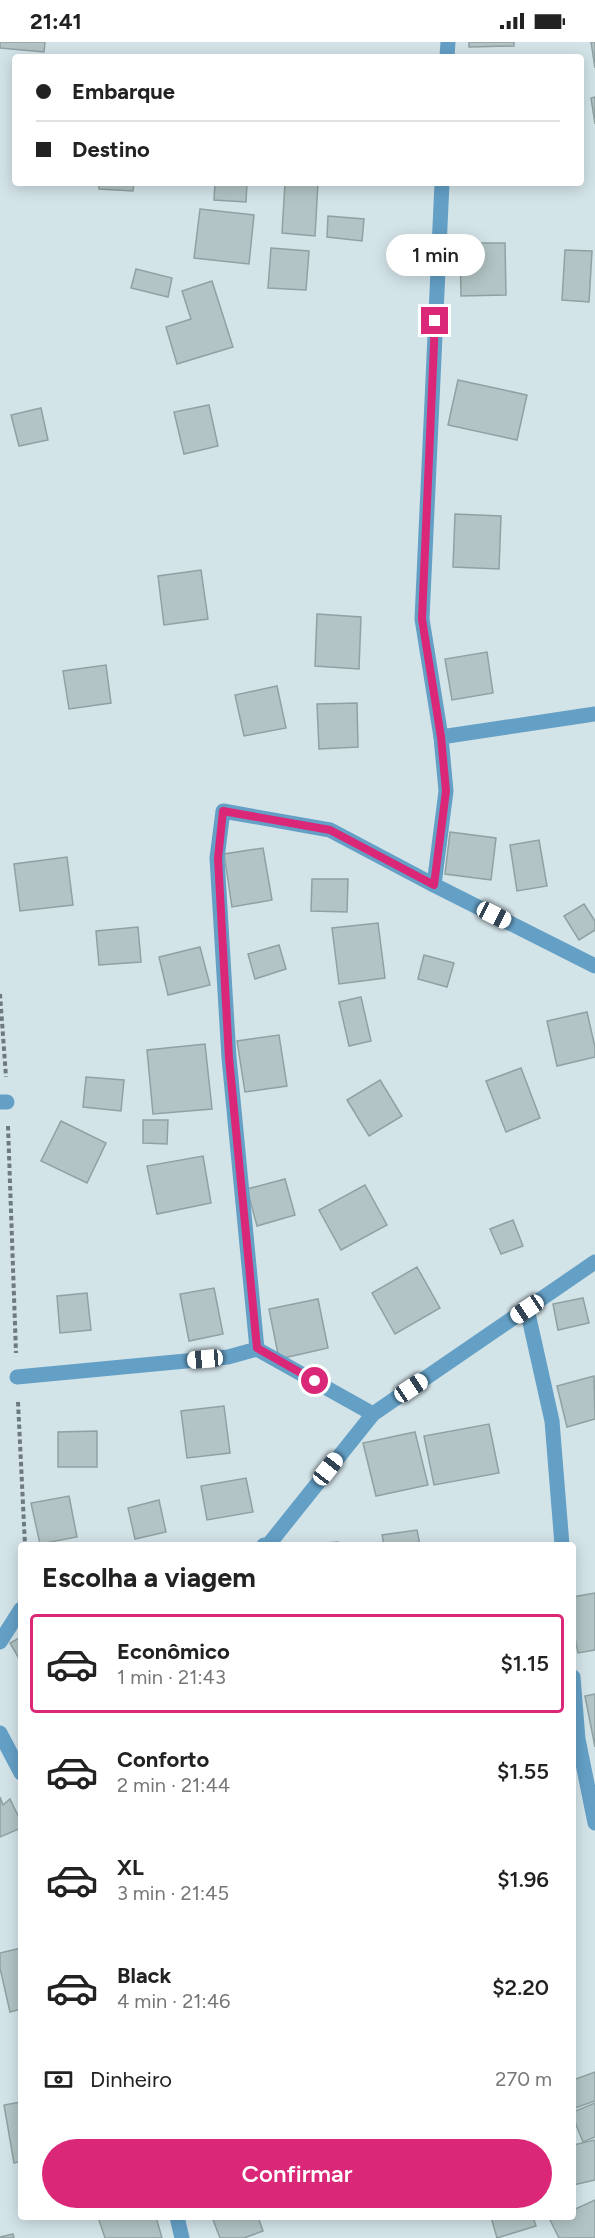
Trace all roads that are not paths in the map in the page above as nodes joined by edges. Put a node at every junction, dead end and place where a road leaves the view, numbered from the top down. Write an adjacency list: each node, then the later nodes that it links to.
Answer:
1 (442, 186): 3 (street)
2 (595, 714): 3 (street)
3 (441, 737): 4 (street)
4 (434, 885): 5 (street); 8 (street)
5 (595, 966)
6 (595, 1262): 7 (street)
7 (527, 1309): 10 (street); 12 (street)
8 (257, 1348): 9 (street); 10 (street)
9 (17, 1377)
10 (373, 1414): 11 (street)
11 (270, 1542)
12 (562, 1542)
13 (18, 1615): 14 (street)
14 (0, 1642)
15 (0, 1733): 17 (street)
16 (576, 1740): 18 (street)
17 (18, 1767)
18 (595, 1823)
19 (178, 2220): 20 (street)
20 (182, 2238)

